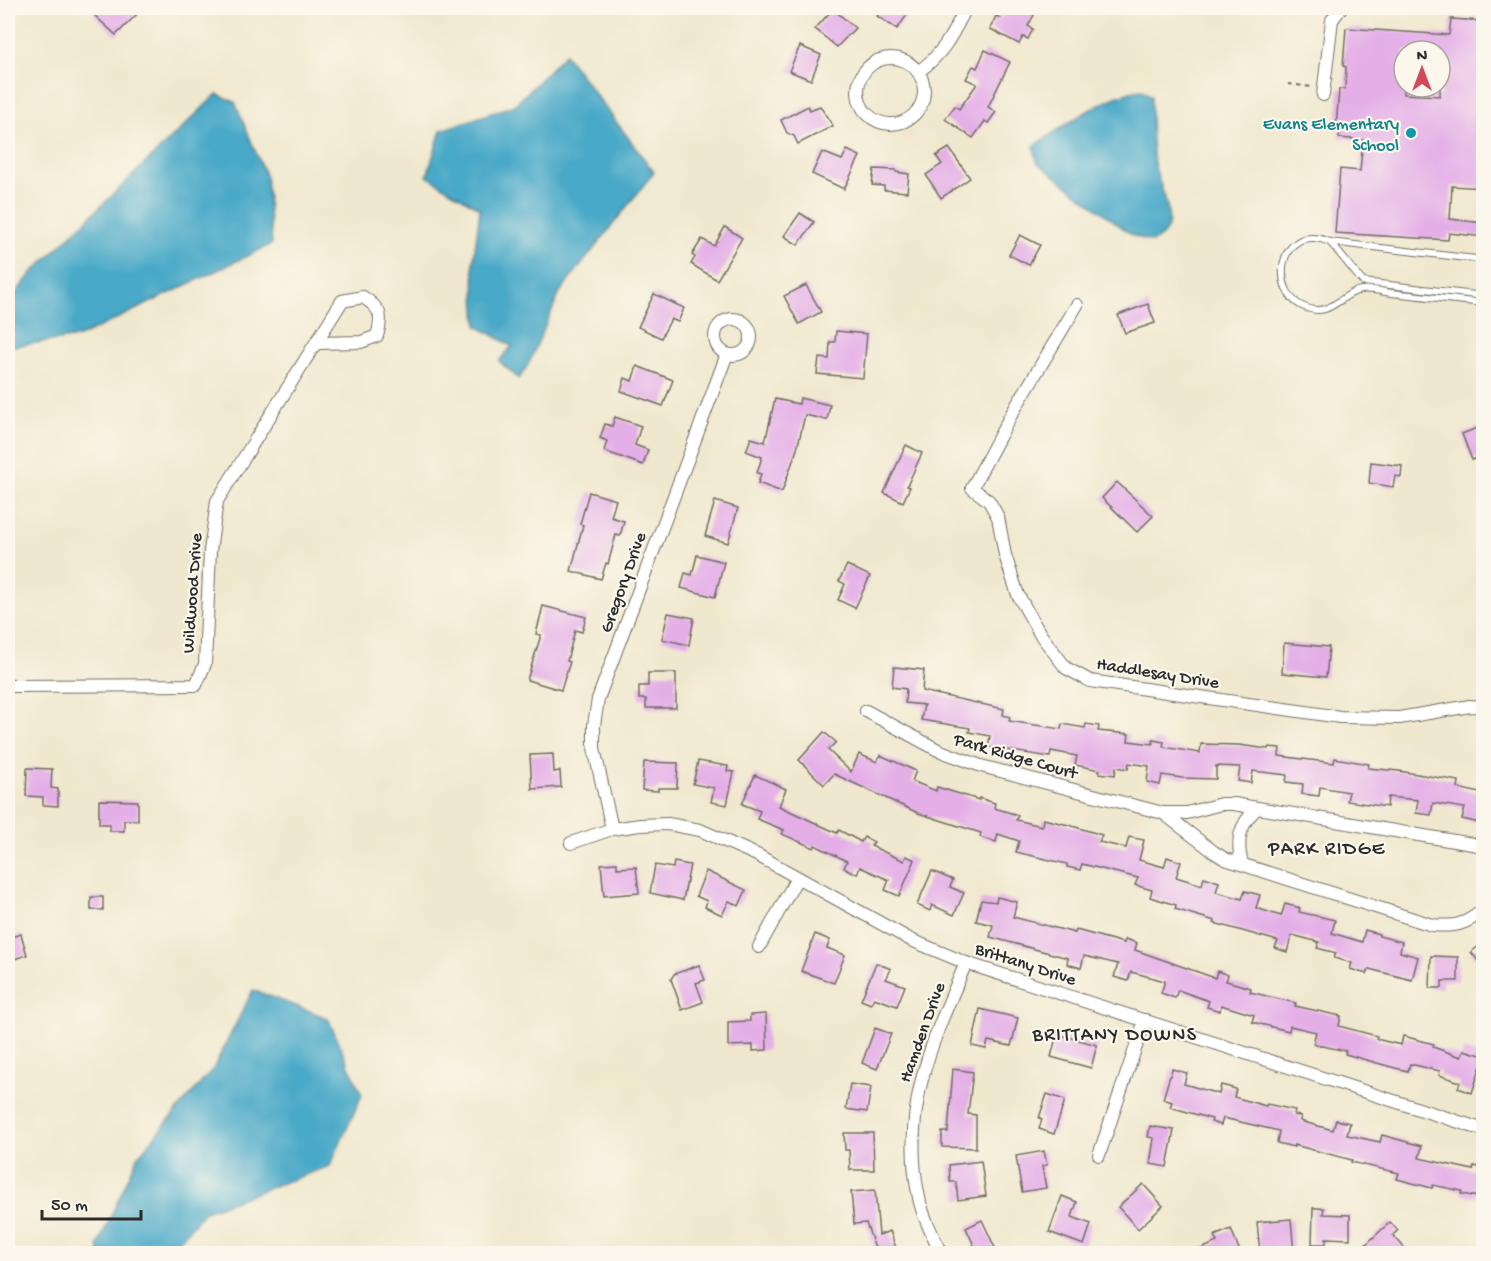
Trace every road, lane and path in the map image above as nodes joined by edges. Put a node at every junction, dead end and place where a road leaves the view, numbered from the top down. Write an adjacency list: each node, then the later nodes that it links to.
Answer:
1 (966, 8): 3 (street)
2 (1341, 8): 5 (street)
3 (918, 72): 3 (street)
4 (1288, 84): 5 (path)
5 (1323, 92)
6 (1330, 242): 7 (lane); 8 (lane); 9 (lane)
7 (1484, 260)
8 (1484, 296)
9 (1484, 303)
10 (1077, 305): 14 (street, Haddlesay Drive)
11 (318, 343): 11 (street, Wildwood Drive); 13 (street, Wildwood Drive)
12 (727, 354): 18 (street, Gregory Drive)
13 (8, 686)
14 (1484, 707)
15 (866, 711): 17 (street, Park Ridge Court)
16 (1257, 808): 17 (street, Park Ridge Court); 20 (street, Park Ridge Court); 21 (street)
17 (1163, 813): 21 (street, Park Ridge Court)
18 (612, 829): 19 (street, Brittany Drive); 22 (street, Brittany Drive)
19 (571, 843)
20 (1483, 848)
21 (1242, 864): 23 (street, Park Ridge Court)
22 (797, 878): 24 (street); 25 (street, Brittany Drive)
23 (1484, 909)
24 (759, 947)
25 (966, 963): 26 (street, Brittany Drive); 29 (street, Hamden Drive)
26 (1145, 1020): 27 (street, Brittany Drive); 28 (street)
27 (1484, 1130)
28 (1099, 1155)
29 (942, 1254)

